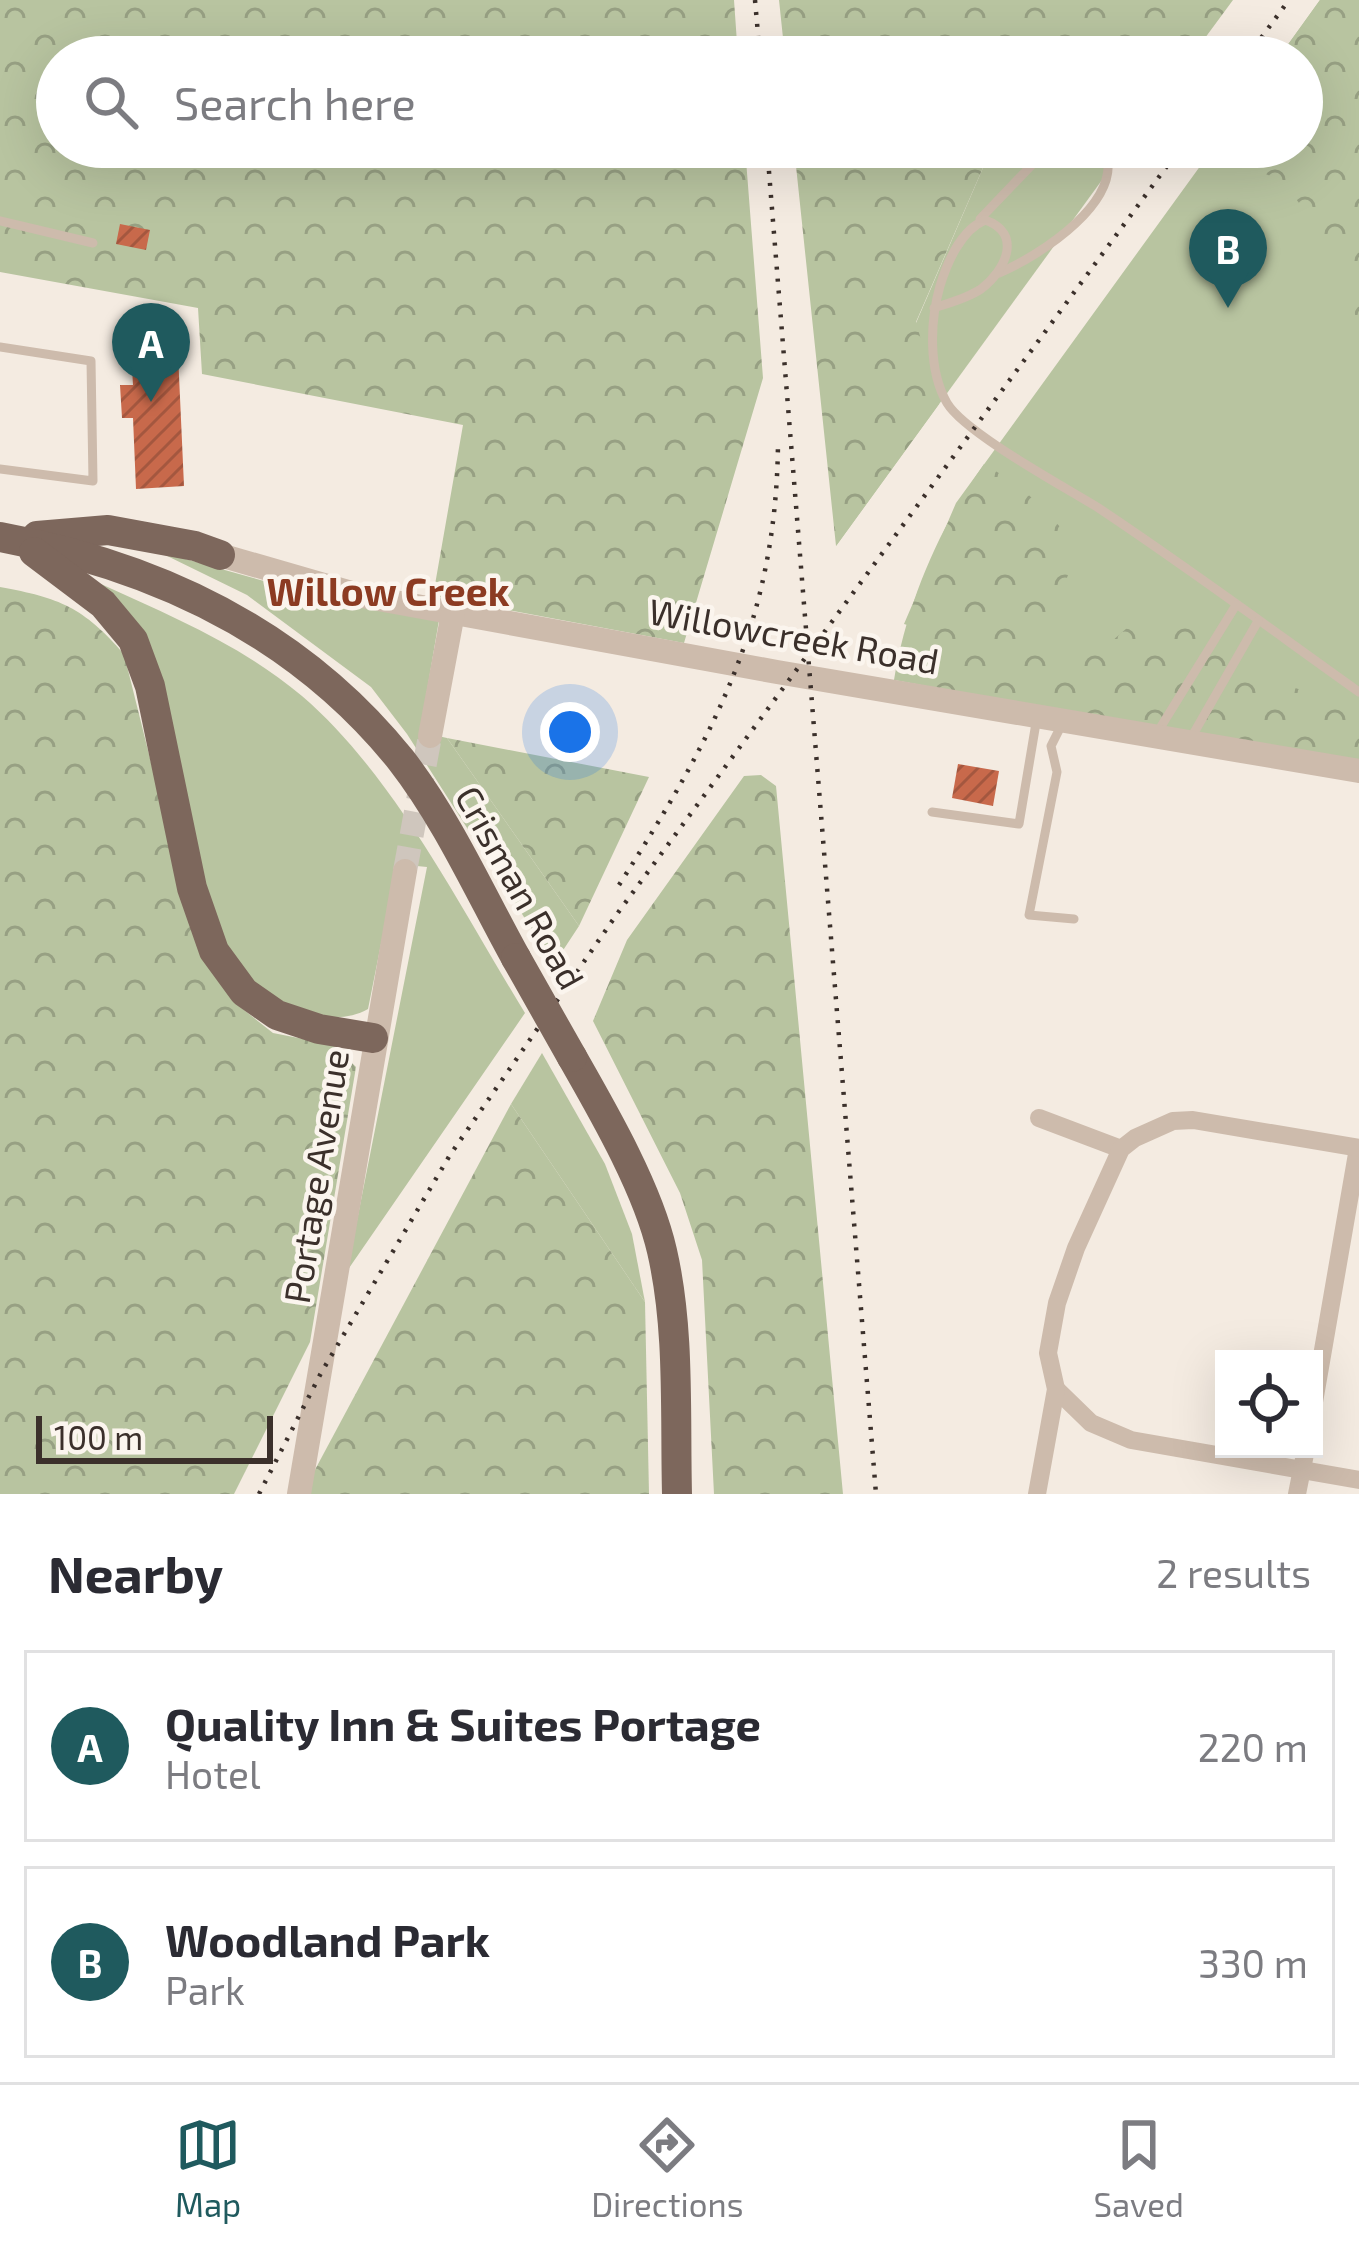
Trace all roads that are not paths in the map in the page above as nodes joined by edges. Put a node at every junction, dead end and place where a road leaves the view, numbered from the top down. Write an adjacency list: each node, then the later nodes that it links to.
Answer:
1 (1028, 168): 4 (lane)
2 (1109, 168): 6 (lane)
3 (0, 221): 5 (lane)
4 (976, 224): 6 (lane); 7 (lane)
5 (93, 243)
6 (997, 274): 7 (lane)
7 (934, 308): 12 (lane)
8 (0, 347): 9 (lane)
9 (0, 469)
10 (4, 538): 11 (main road); 25 (main road); 35 (main road, Crisman Road, bridge)
11 (220, 555): 13 (street, Willowcreek Road)
12 (1236, 605): 14 (lane); 19 (lane)
13 (453, 613): 16 (street, Willowcreek Road); 18 (street)
14 (1258, 621): 15 (lane); 20 (lane)
15 (1359, 692)
16 (1037, 717): 17 (street, Willowcreek Road); 22 (lane)
17 (1064, 722): 19 (street, Willowcreek Road); 24 (lane)
18 (430, 736)
19 (1154, 737): 20 (street, Willowcreek Road)
20 (1188, 742): 21 (street, Willowcreek Road)
21 (1359, 771)
22 (932, 812)
23 (405, 871): 25 (street, Portage Avenue)
24 (1073, 919)
25 (374, 1038): 34 (street, Portage Avenue)
26 (1039, 1118): 28 (street)
27 (1358, 1148): 28 (street); 29 (street)
28 (1121, 1149): 30 (street)
29 (1323, 1350)
30 (1056, 1389): 32 (street); 36 (street)
31 (1304, 1458): 32 (street)
32 (1302, 1470): 33 (street); 37 (street)
33 (1359, 1480)
34 (299, 1494)
35 (677, 1494)
36 (1037, 1494)
37 (1297, 1494)

